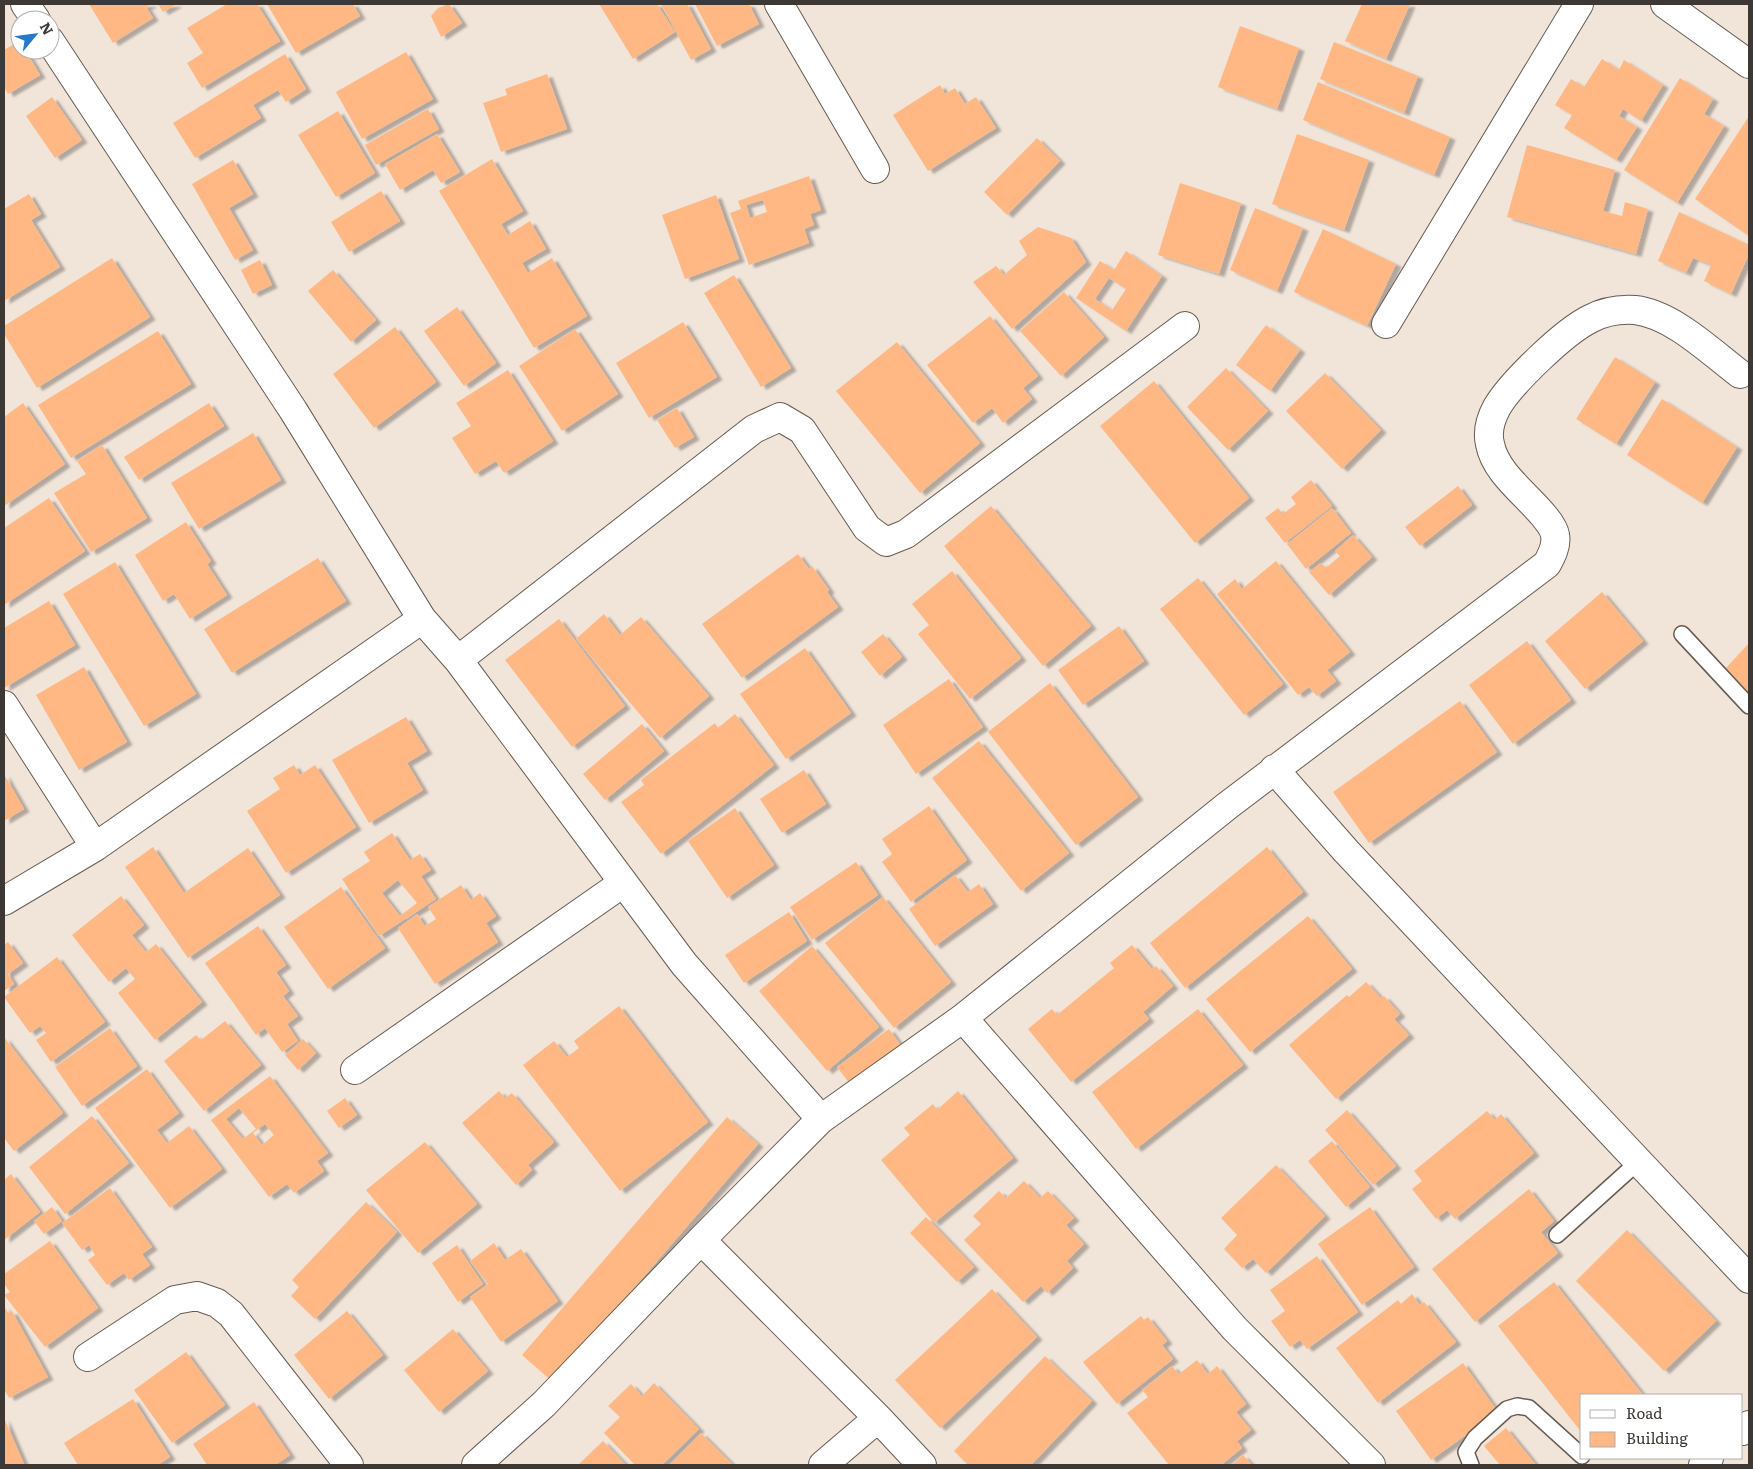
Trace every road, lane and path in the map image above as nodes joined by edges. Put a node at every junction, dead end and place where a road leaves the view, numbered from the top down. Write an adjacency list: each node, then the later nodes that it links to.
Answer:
1 (779, 4): 6 (street)
2 (1579, 4): 7 (street)
3 (1665, 4): 5 (street)
4 (60, 56): 10 (street)
5 (1749, 64)
6 (875, 169)
7 (1386, 324)
8 (1185, 326): 12 (street)
9 (1740, 374): 15 (street)
10 (422, 619): 12 (street); 16 (street)
11 (1682, 634): 14 (lane)
12 (458, 660): 17 (street)
13 (4, 705): 16 (street)
14 (1749, 706)
15 (1274, 769): 19 (street); 22 (street)
16 (95, 847): 18 (street)
17 (623, 883): 20 (street); 21 (street)
18 (4, 901)
19 (963, 1018): 21 (street); 33 (street)
20 (355, 1070)
21 (821, 1119): 24 (street)
22 (1638, 1162): 23 (lane); 25 (street)
23 (1558, 1235)
24 (701, 1240): 27 (street); 30 (street)
25 (1749, 1279)
26 (88, 1357): 29 (street)
27 (878, 1418): 31 (street); 32 (street)
28 (1580, 1454): 34 (lane)
29 (349, 1465)
30 (476, 1465)
31 (823, 1465)
32 (922, 1465)
33 (1370, 1465)
34 (1471, 1465)

